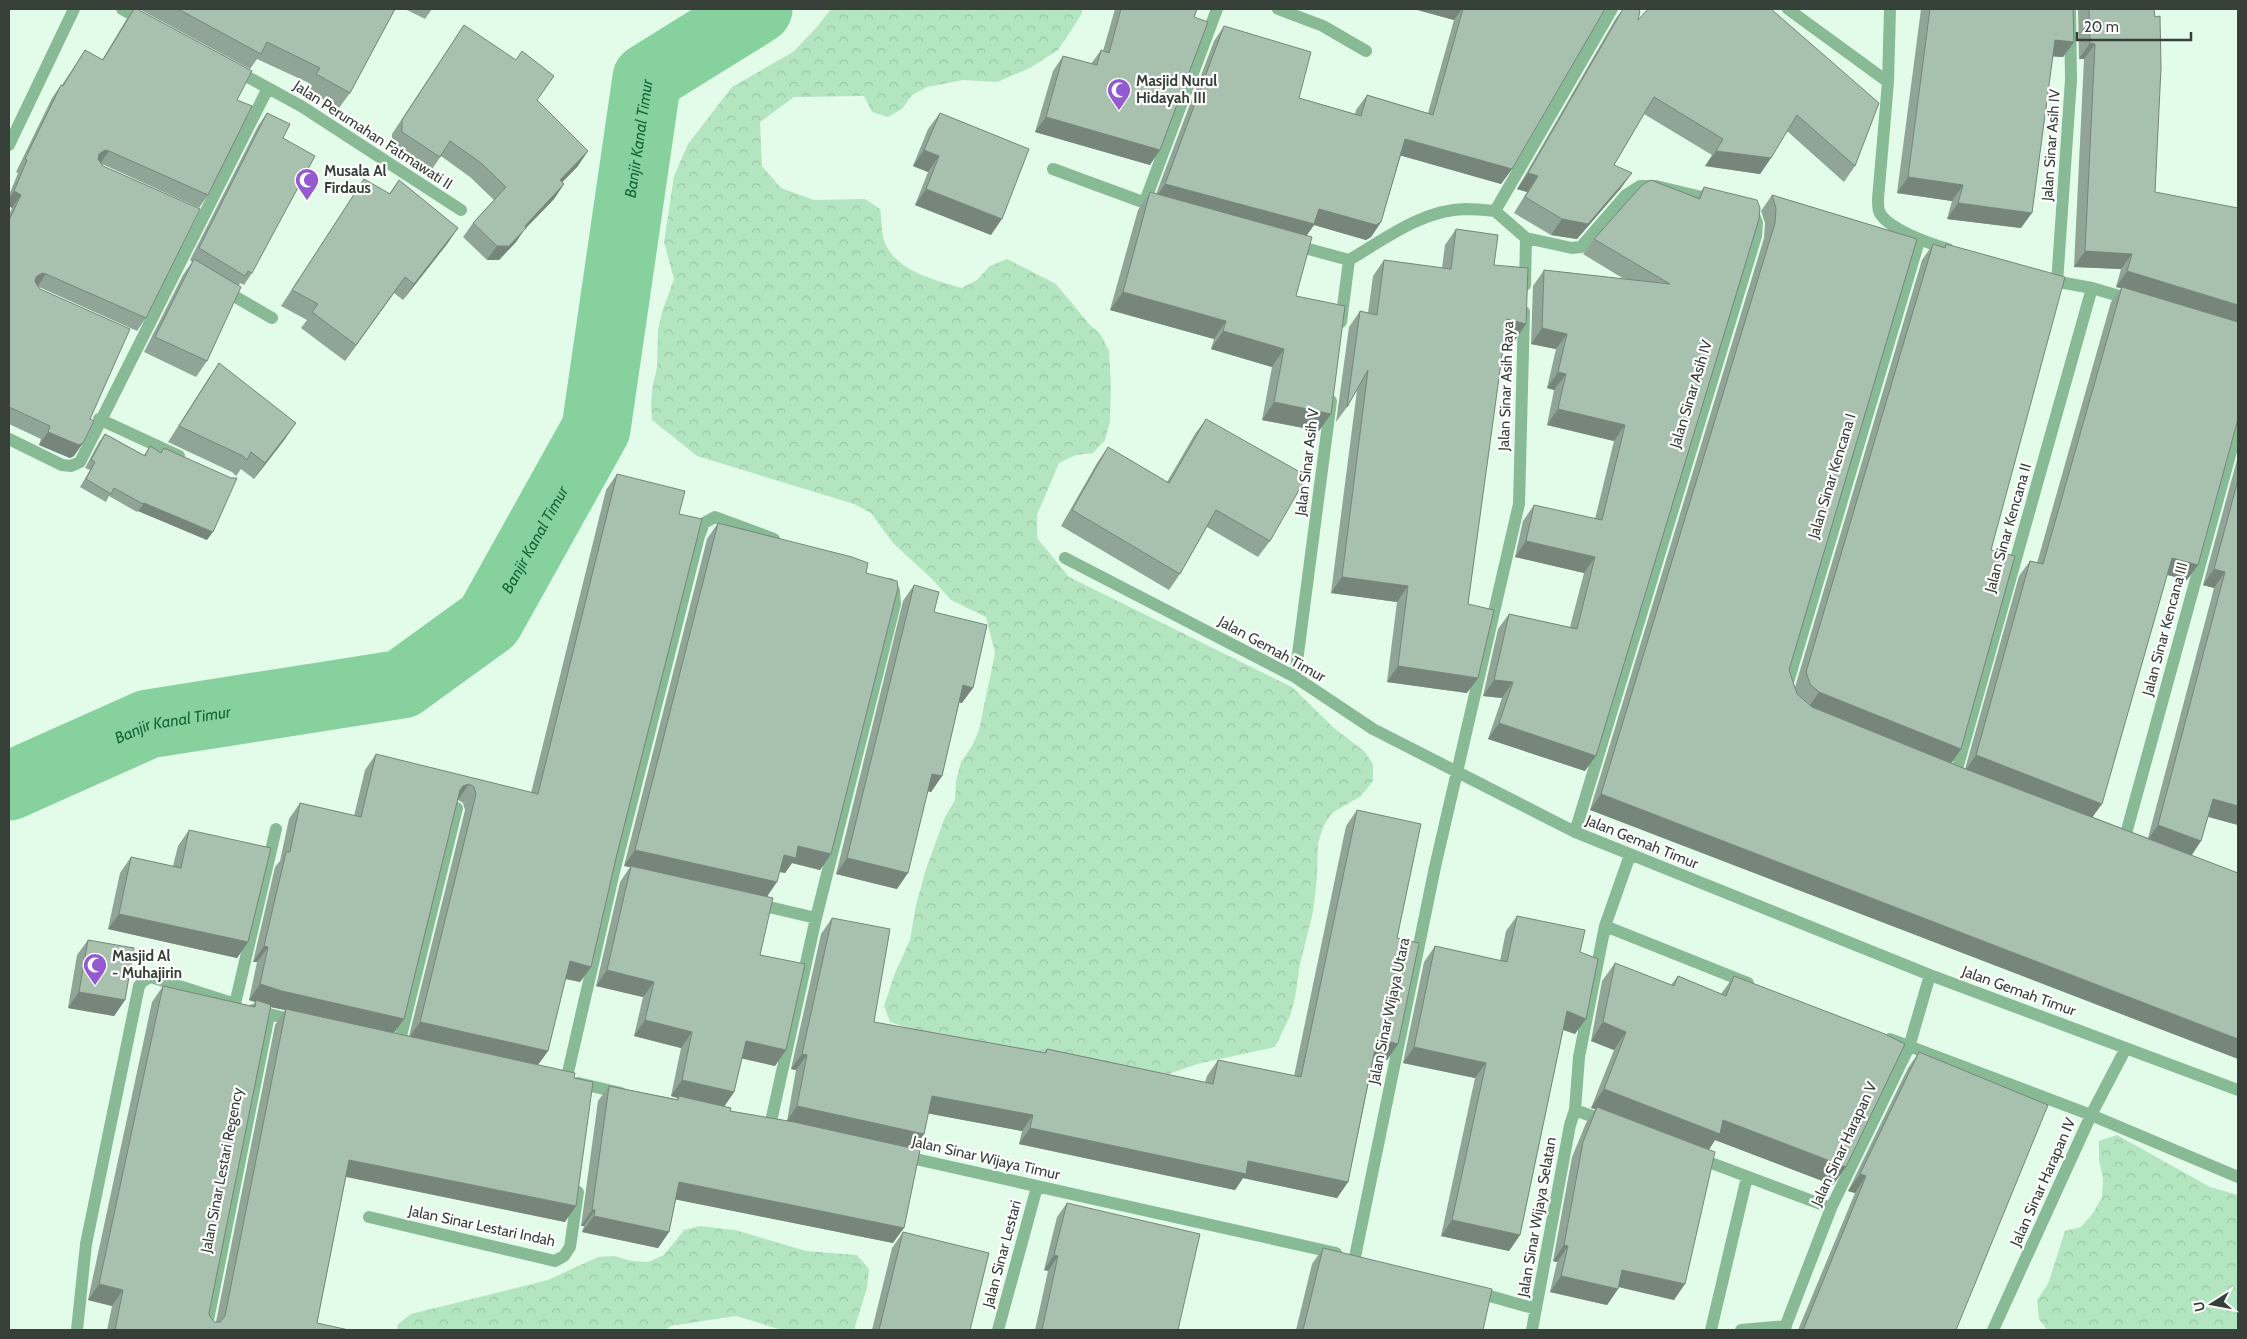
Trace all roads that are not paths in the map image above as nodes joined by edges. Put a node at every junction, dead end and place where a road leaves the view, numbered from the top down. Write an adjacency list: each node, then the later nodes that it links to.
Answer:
1 (74, 9): 14 (street)
2 (122, 9): 9 (street)
3 (1217, 9): 17 (street)
4 (1278, 9): 10 (street)
5 (1612, 9): 20 (street)
6 (1788, 9): 12 (street)
7 (1890, 9): 12 (street)
8 (2070, 9): 29 (street, Jalan Sinar Asih IV)
9 (158, 28)
10 (1366, 51)
11 (225, 65): 13 (street, Jalan Perumahan Fatmawati II)
12 (1888, 82): 23 (street)
13 (268, 88): 19 (street, Jalan Perumahan Fatmawati II); 35 (street)
14 (9, 145)
15 (1053, 168): 17 (street)
16 (1723, 202): 22 (street)
17 (1144, 204): 21 (street)
18 (1742, 207): 48 (street, Jalan Sinar Asih IV)
19 (461, 210)
20 (1495, 211): 22 (street); 26 (street)
21 (1172, 212)
22 (1526, 238): 44 (street, Jalan Sinar Asih Raya)
23 (1919, 240): 25 (street); 43 (street, Jalan Sinar Kencana I)
24 (1284, 242): 26 (street)
25 (1956, 252)
26 (1349, 260): 33 (street)
27 (2039, 277): 29 (street)
28 (213, 283): 32 (street)
29 (2057, 283): 30 (street)
30 (2092, 288): 31 (street); 45 (street, Jalan Sinar Kencana II)
31 (2147, 304)
32 (272, 318)
33 (1339, 337)
34 (1333, 386): 42 (street, Jalan Sinar Asih V)
35 (99, 419): 37 (street); 38 (street)
36 (2238, 426): 49 (street, Jalan Sinar Kencana III)
37 (9, 439)
38 (194, 463)
39 (788, 544): 64 (street)
40 (1065, 558): 42 (street, Jalan Gemah Timur)
41 (879, 578): 52 (street)
42 (1296, 677): 44 (street, Jalan Gemah Timur)
43 (1792, 704)
44 (1458, 772): 48 (street, Jalan Gemah Timur); 77 (street, Jalan Sinar Wijaya Utara)
45 (1955, 776)
46 (457, 808): 60 (street)
47 (276, 829): 56 (street)
48 (1575, 832): 50 (street, Jalan Gemah Timur)
49 (2124, 841)
50 (1630, 855): 53 (street, Jalan Sinar Wijaya Selatan); 54 (street, Jalan Gemah Timur)
51 (739, 901): 52 (street)
52 (816, 918): 67 (street)
53 (1605, 926): 55 (street); 65 (street, Jalan Sinar Wijaya Selatan)
54 (1930, 975): 61 (street, Jalan Sinar Harapan V); 62 (street, Jalan Gemah Timur)
55 (1761, 988)
56 (235, 1004): 57 (street); 81 (street)
57 (269, 1015): 58 (street); 82 (street, Jalan Sinar Lestari Regency)
58 (306, 1023)
59 (1881, 1036): 61 (street)
60 (399, 1044)
61 (1909, 1047): 66 (street); 75 (street, Jalan Sinar Harapan V)
62 (2126, 1048): 63 (street, Jalan Gemah Timur); 66 (street, Jalan Sinar Harapan IV)
63 (2238, 1090)
64 (630, 1095)
65 (1575, 1110): 68 (street); 79 (street, Jalan Sinar Wijaya Selatan)
66 (2091, 1115): 72 (street); 87 (street, Jalan Sinar Harapan IV)
67 (770, 1126)
68 (1620, 1127)
69 (1684, 1152): 71 (street)
70 (894, 1154): 74 (street, Jalan Sinar Wijaya Timur)
71 (1747, 1177): 75 (street); 85 (street)
72 (2238, 1177)
73 (579, 1181): 76 (street, Jalan Sinar Lestari Indah)
74 (1037, 1187): 77 (street, Jalan Sinar Wijaya Timur); 83 (street, Jalan Sinar Lestari)
75 (1831, 1208): 80 (street, Jalan Sinar Harapan V)
76 (369, 1218)
77 (1360, 1259)
78 (1460, 1287): 79 (street)
79 (1536, 1309): 84 (street, Jalan Sinar Wijaya Selatan)
80 (1785, 1328): 86 (street)
81 (77, 1330)
82 (206, 1330)
83 (998, 1330)
84 (1532, 1330)
85 (1711, 1330)
86 (1741, 1330)
87 (1993, 1330)

